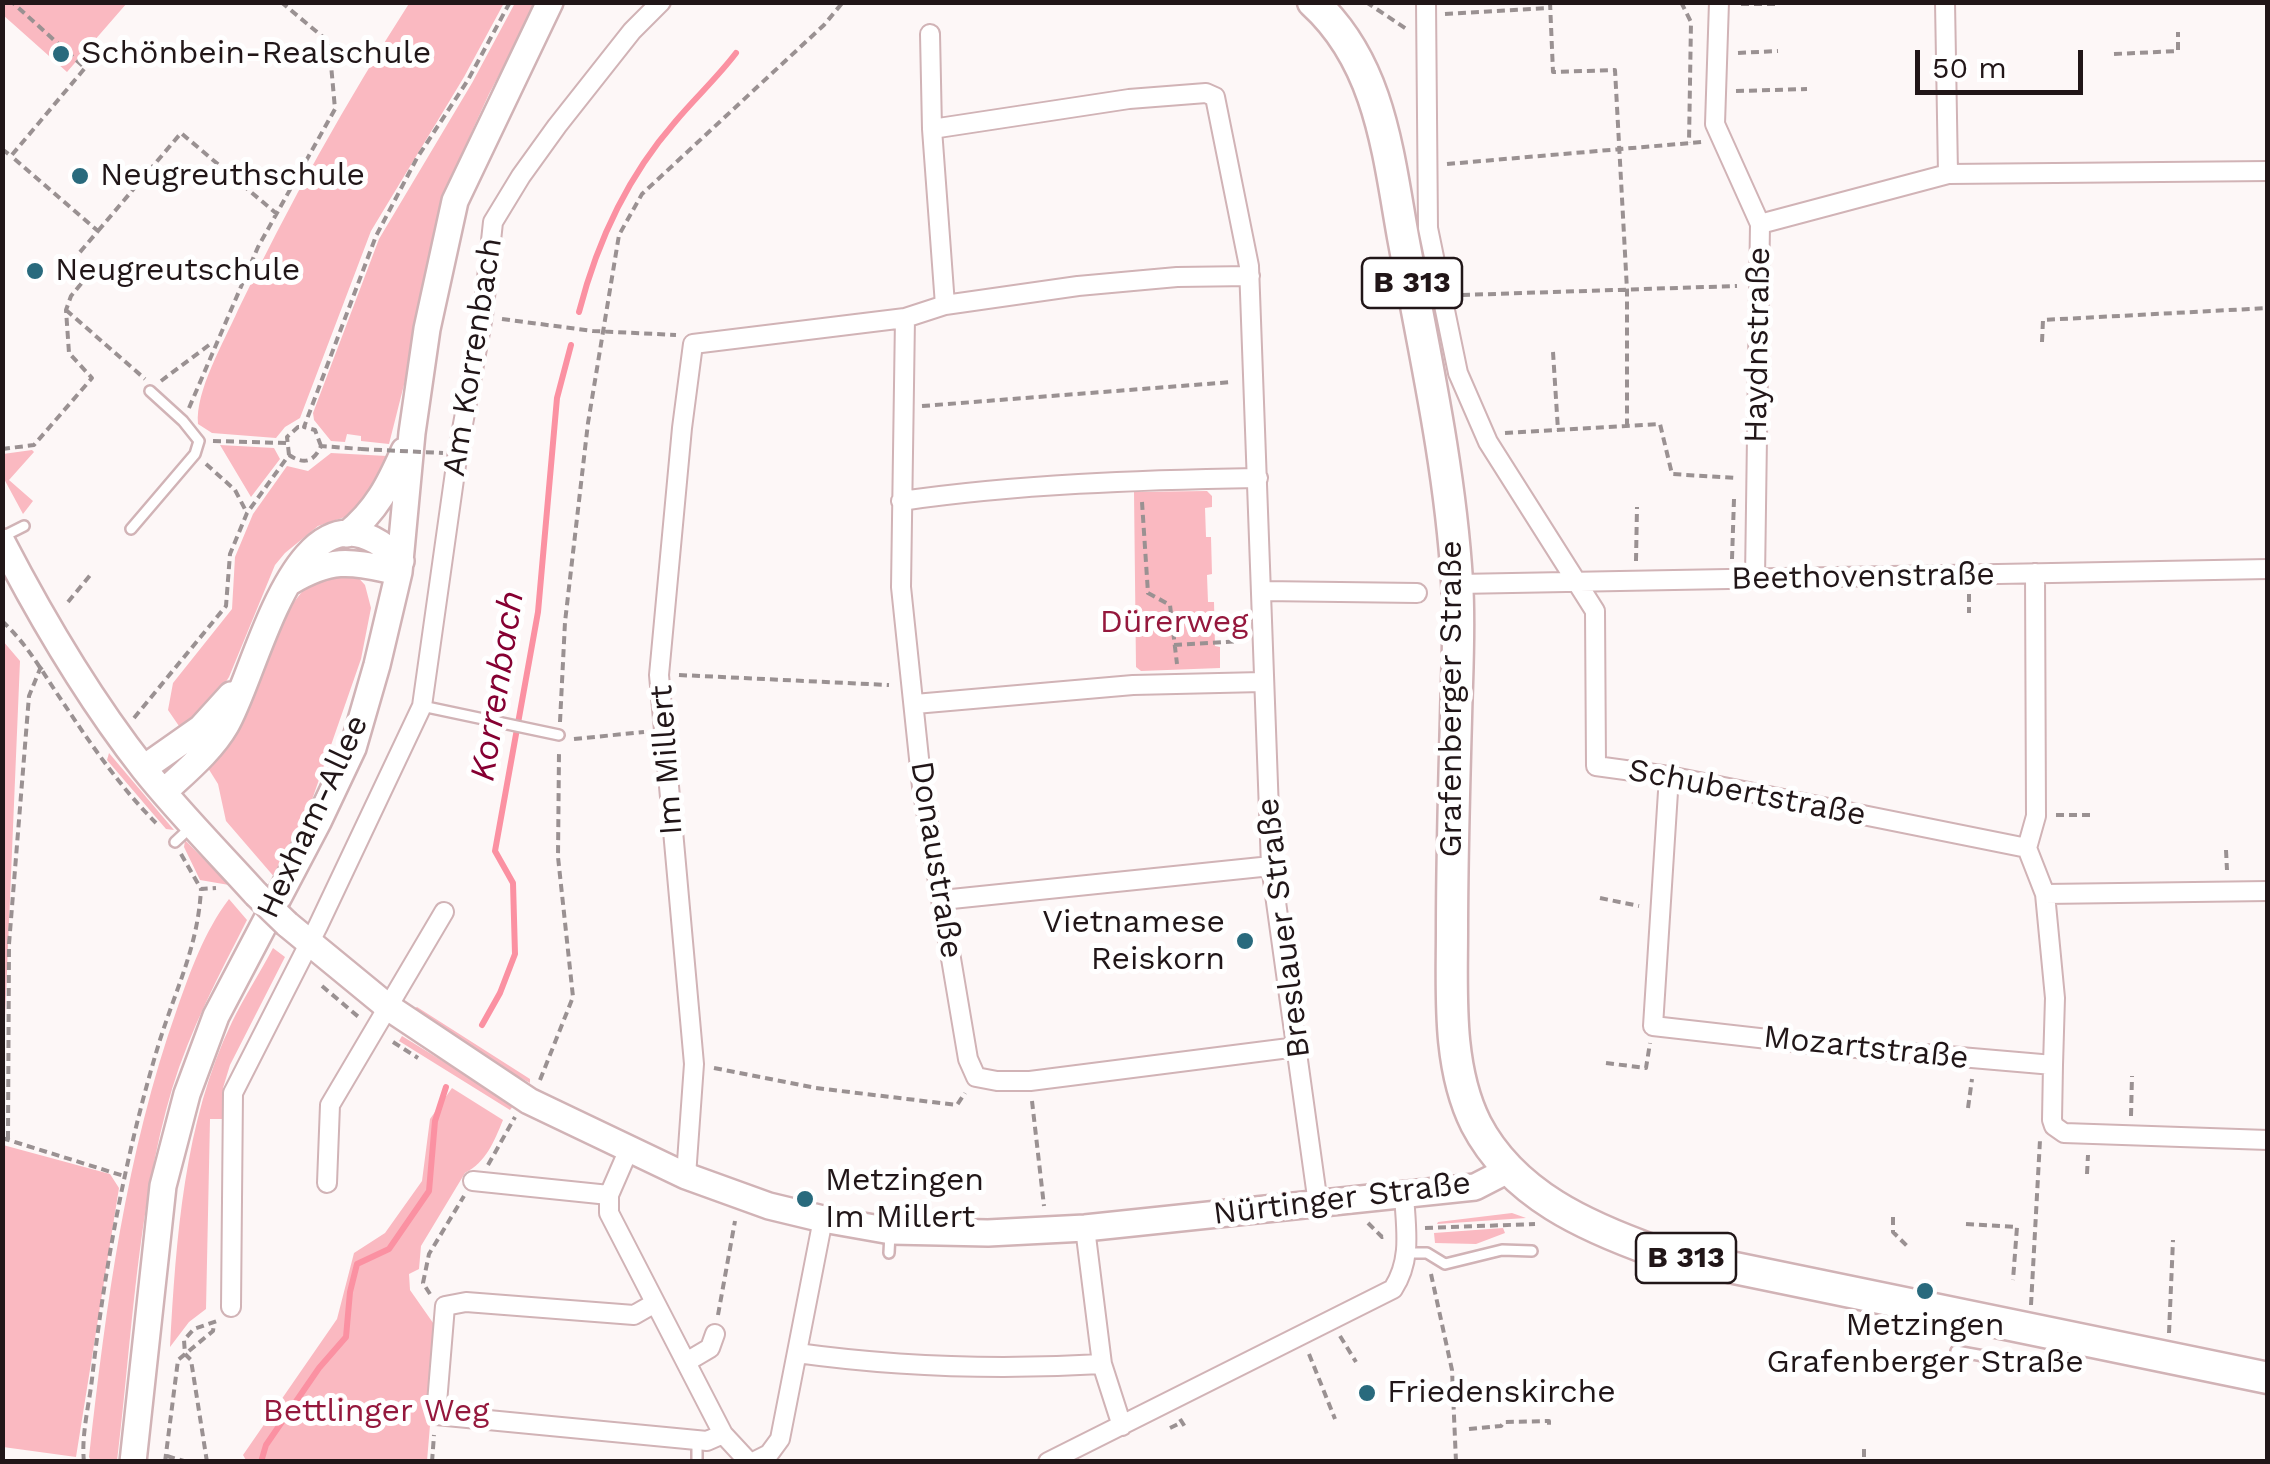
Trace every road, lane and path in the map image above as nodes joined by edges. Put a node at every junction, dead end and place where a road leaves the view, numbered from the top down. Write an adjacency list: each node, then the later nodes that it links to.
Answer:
1 (12, 2): 28 (path)
2 (281, 2): 32 (path)
3 (510, 2): 53 (path)
4 (550, 2): 56 (street, Hexham-Allee)
5 (661, 2): 42 (street, Am Korrenbach)
6 (843, 2): 44 (path)
7 (1313, 2): 85 (main road, Grafenberger Straße / B 313)
8 (1366, 2): 17 (path)
9 (1680, 2): 25 (path)
10 (1945, 2): 31 (street)
11 (1720, 3): 12 (path); 19 (street, Haydnstraße)
12 (1776, 4)
13 (1550, 6): 14 (path); 26 (path)
14 (1426, 9): 17 (street)
15 (2178, 32): 20 (path)
16 (930, 34): 23 (street)
17 (1426, 42): 29 (street)
18 (1778, 51): 19 (path)
19 (1719, 53): 22 (street, Haydnstraße)
20 (2114, 54)
21 (1807, 88): 22 (path)
22 (1717, 92): 24 (street, Haydnstraße)
23 (932, 128): 35 (street, Breslauer Straße); 39 (street)
24 (1722, 140): 25 (path); 33 (street, Haydnstraße)
25 (1689, 143): 26 (path)
26 (1620, 148): 29 (path); 37 (path)
27 (2, 149): 28 (path)
28 (11, 156): 34 (path)
29 (1428, 165): 38 (street)
30 (2268, 171): 31 (street)
31 (1948, 174): 33 (street)
32 (278, 214): 34 (path); 45 (path)
33 (1760, 224): 36 (street, Haydnstraße)
34 (98, 231): 41 (path)
35 (1250, 276): 39 (street); 49 (street, Breslauer Straße)
36 (1759, 285): 37 (path); 66 (street, Haydnstraße)
37 (1627, 290): 38 (path); 54 (path)
38 (1442, 296): 57 (street)
39 (945, 305): 43 (street)
40 (2268, 308): 46 (path)
41 (66, 310): 45 (path); 61 (path)
42 (483, 316): 44 (path); 98 (street, Am Korrenbach)
43 (905, 318): 47 (street); 51 (street, Donaustraße)
44 (602, 332): 47 (path); 100 (path)
45 (217, 340): 52 (path)
46 (2042, 342)
47 (693, 344): 92 (street, Im Millert)
48 (1553, 352): 55 (path)
49 (1255, 380): 51 (path); 65 (street, Breslauer Straße)
50 (150, 391): 52 (lane)
51 (902, 407): 69 (street, Donaustraße)
52 (183, 421): 58 (lane)
53 (304, 426): 59 (path); 60 (path)
54 (1627, 426): 55 (path); 66 (path)
55 (1558, 430): 57 (path)
56 (412, 433): 74 (street); 76 (street, Hexham-Allee)
57 (1485, 434): 83 (street)
58 (199, 441): 59 (path); 63 (lane)
59 (286, 443): 64 (path)
60 (322, 446): 62 (path, bridge); 64 (path)
61 (2, 449)
62 (443, 453)
63 (195, 454): 71 (path); 73 (lane)
64 (289, 455): 71 (path)
65 (1258, 478): 67 (street); 86 (street, Breslauer Straße)
66 (1756, 479): 80 (street, Haydnstraße)
67 (1142, 481): 69 (street); 91 (path)
68 (1734, 494): 81 (path)
69 (901, 501): 96 (street, Donaustraße)
70 (1637, 507): 82 (path)
71 (247, 513): 97 (path)
72 (24, 526): 75 (lane)
73 (131, 529)
74 (346, 534): 76 (street); 84 (street)
75 (2, 540): 101 (street, Nürtinger Straße)
76 (400, 567): 84 (street); 190 (street, Hexham-Allee)
77 (2268, 568): 79 (street, Beethovenstraße)
78 (92, 574): 88 (path)
79 (2035, 574): 80 (street, Beethovenstraße); 104 (street)
80 (1755, 578): 81 (street, Beethovenstraße)
81 (1731, 579): 82 (street, Beethovenstraße)
82 (1636, 580): 83 (street, Beethovenstraße)
83 (1575, 582): 85 (street, Beethovenstraße); 102 (street, Schubertstraße)
84 (286, 584): 94 (street)
85 (1458, 584): 134 (main road, Grafenberger Straße / B 313)
86 (1263, 591): 87 (street); 90 (street, Breslauer Straße)
87 (1417, 593)
88 (68, 602)
89 (2, 621): 131 (path)
90 (1263, 640): 91 (path); 93 (street, Breslauer Straße)
91 (1174, 646): 95 (path)
92 (659, 674): 96 (path); 99 (street, Im Millert)
93 (1262, 682): 95 (street); 107 (street, Breslauer Straße)
94 (242, 684): 101 (street); 103 (street)
95 (1179, 684): 96 (street)
96 (914, 695): 112 (street, Donaustraße)
97 (145, 706)
98 (422, 706): 100 (lane); 115 (street, Am Korrenbach)
99 (663, 730): 121 (street, Im Millert); 126 (path)
100 (560, 736)
101 (144, 768): 103 (street, Nürtinger Straße)
102 (1670, 776): 106 (street, Schubertstraße); 113 (street)
103 (164, 792): 115 (street, Nürtinger Straße, bridge)
104 (2036, 816): 105 (path); 106 (street)
105 (2092, 816)
106 (2027, 848): 110 (street)
107 (1270, 866): 112 (street); 118 (street, Breslauer Straße)
108 (201, 889): 135 (path)
109 (2268, 891): 110 (street)
110 (2046, 894): 122 (street)
111 (1600, 898): 113 (path)
112 (942, 900): 124 (street, Donaustraße)
113 (1660, 910): 117 (street)
114 (444, 912): 116 (street)
115 (309, 944): 116 (street, Nürtinger Straße); 163 (street, Am Korrenbach)
116 (388, 1007): 133 (street, Nürtinger Straße); 138 (street)
117 (1653, 1026): 119 (street, Mozartstraße); 120 (path)
118 (1297, 1047): 125 (street); 142 (street, Breslauer Straße)
119 (1974, 1060): 122 (street, Mozartstraße); 127 (path)
120 (1606, 1063)
121 (694, 1064): 124 (path); 136 (street, Im Millert)
122 (2053, 1065): 129 (street)
123 (2132, 1076): 130 (path)
124 (976, 1077): 125 (street)
125 (1030, 1081): 150 (path)
126 (539, 1084)
127 (1968, 1108)
128 (512, 1119): 137 (path)
129 (2054, 1126): 130 (street); 164 (path)
130 (2130, 1136): 132 (street)
131 (5, 1138): 135 (path)
132 (2268, 1140)
133 (629, 1149): 136 (street, Nürtinger Straße); 139 (street)
134 (1510, 1169): 140 (street, Nürtinger Straße); 143 (main road, Nürtinger Straße / B 313)
135 (124, 1176): 189 (path)
136 (686, 1176): 141 (street, Nürtinger Straße)
137 (473, 1181): 139 (street); 162 (path)
138 (327, 1183)
139 (609, 1195): 161 (street)
140 (1404, 1195): 142 (street, Nürtinger Straße); 149 (street)
141 (741, 1197): 146 (street, Nürtinger Straße); 167 (path)
142 (1318, 1204): 148 (street, Nürtinger Straße)
143 (1544, 1215): 149 (path); 153 (path); 177 (main road, Nürtinger Straße / B 313)
144 (1360, 1217): 149 (path)
145 (1893, 1217): 152 (path)
146 (822, 1219): 150 (street, Nürtinger Straße); 171 (street)
147 (1966, 1224): 159 (path)
148 (1085, 1228): 150 (street, Nürtinger Straße); 175 (street)
149 (1406, 1228): 155 (street)
150 (1047, 1230)
151 (2173, 1240): 168 (path)
152 (1907, 1246)
153 (1502, 1250): 154 (lane); 157 (lane)
154 (1532, 1251)
155 (1407, 1253): 156 (lane); 160 (street)
156 (1427, 1253): 157 (lane); 158 (path)
157 (1445, 1264): 158 (path)
158 (1432, 1280): 160 (path); 197 (path)
159 (2014, 1280)
160 (1392, 1289): 165 (street)
161 (655, 1303): 162 (street); 173 (street)
162 (445, 1306): 178 (street)
163 (231, 1308): 166 (path)
164 (2030, 1312)
165 (1331, 1320): 169 (street); 174 (path)
166 (214, 1324): 172 (path); 172 (path)
167 (715, 1334): 173 (street)
168 (2168, 1334)
169 (1301, 1336): 179 (path); 180 (street)
170 (1956, 1351): 176 (lane)
171 (797, 1352): 175 (street); 195 (street)
172 (185, 1354): 188 (path); 192 (path)
173 (688, 1361): 185 (street)
174 (1356, 1362)
175 (1102, 1364): 180 (street)
176 (2050, 1368)
177 (2268, 1378)
178 (436, 1415): 186 (street); 193 (path)
179 (1334, 1419)
180 (1122, 1426): 196 (street)
181 (1549, 1427): 183 (path)
182 (1170, 1428): 184 (path)
183 (1469, 1429)
184 (1186, 1430)
185 (723, 1434): 186 (street); 195 (street)
186 (698, 1440): 194 (lane)
187 (1864, 1448): 198 (path)
188 (165, 1459): 191 (path)
189 (84, 1462)
190 (133, 1462)
191 (187, 1462)
192 (207, 1462)
193 (432, 1462)
194 (696, 1462)
195 (751, 1462)
196 (1048, 1462)
197 (1456, 1462)
198 (1864, 1462)

